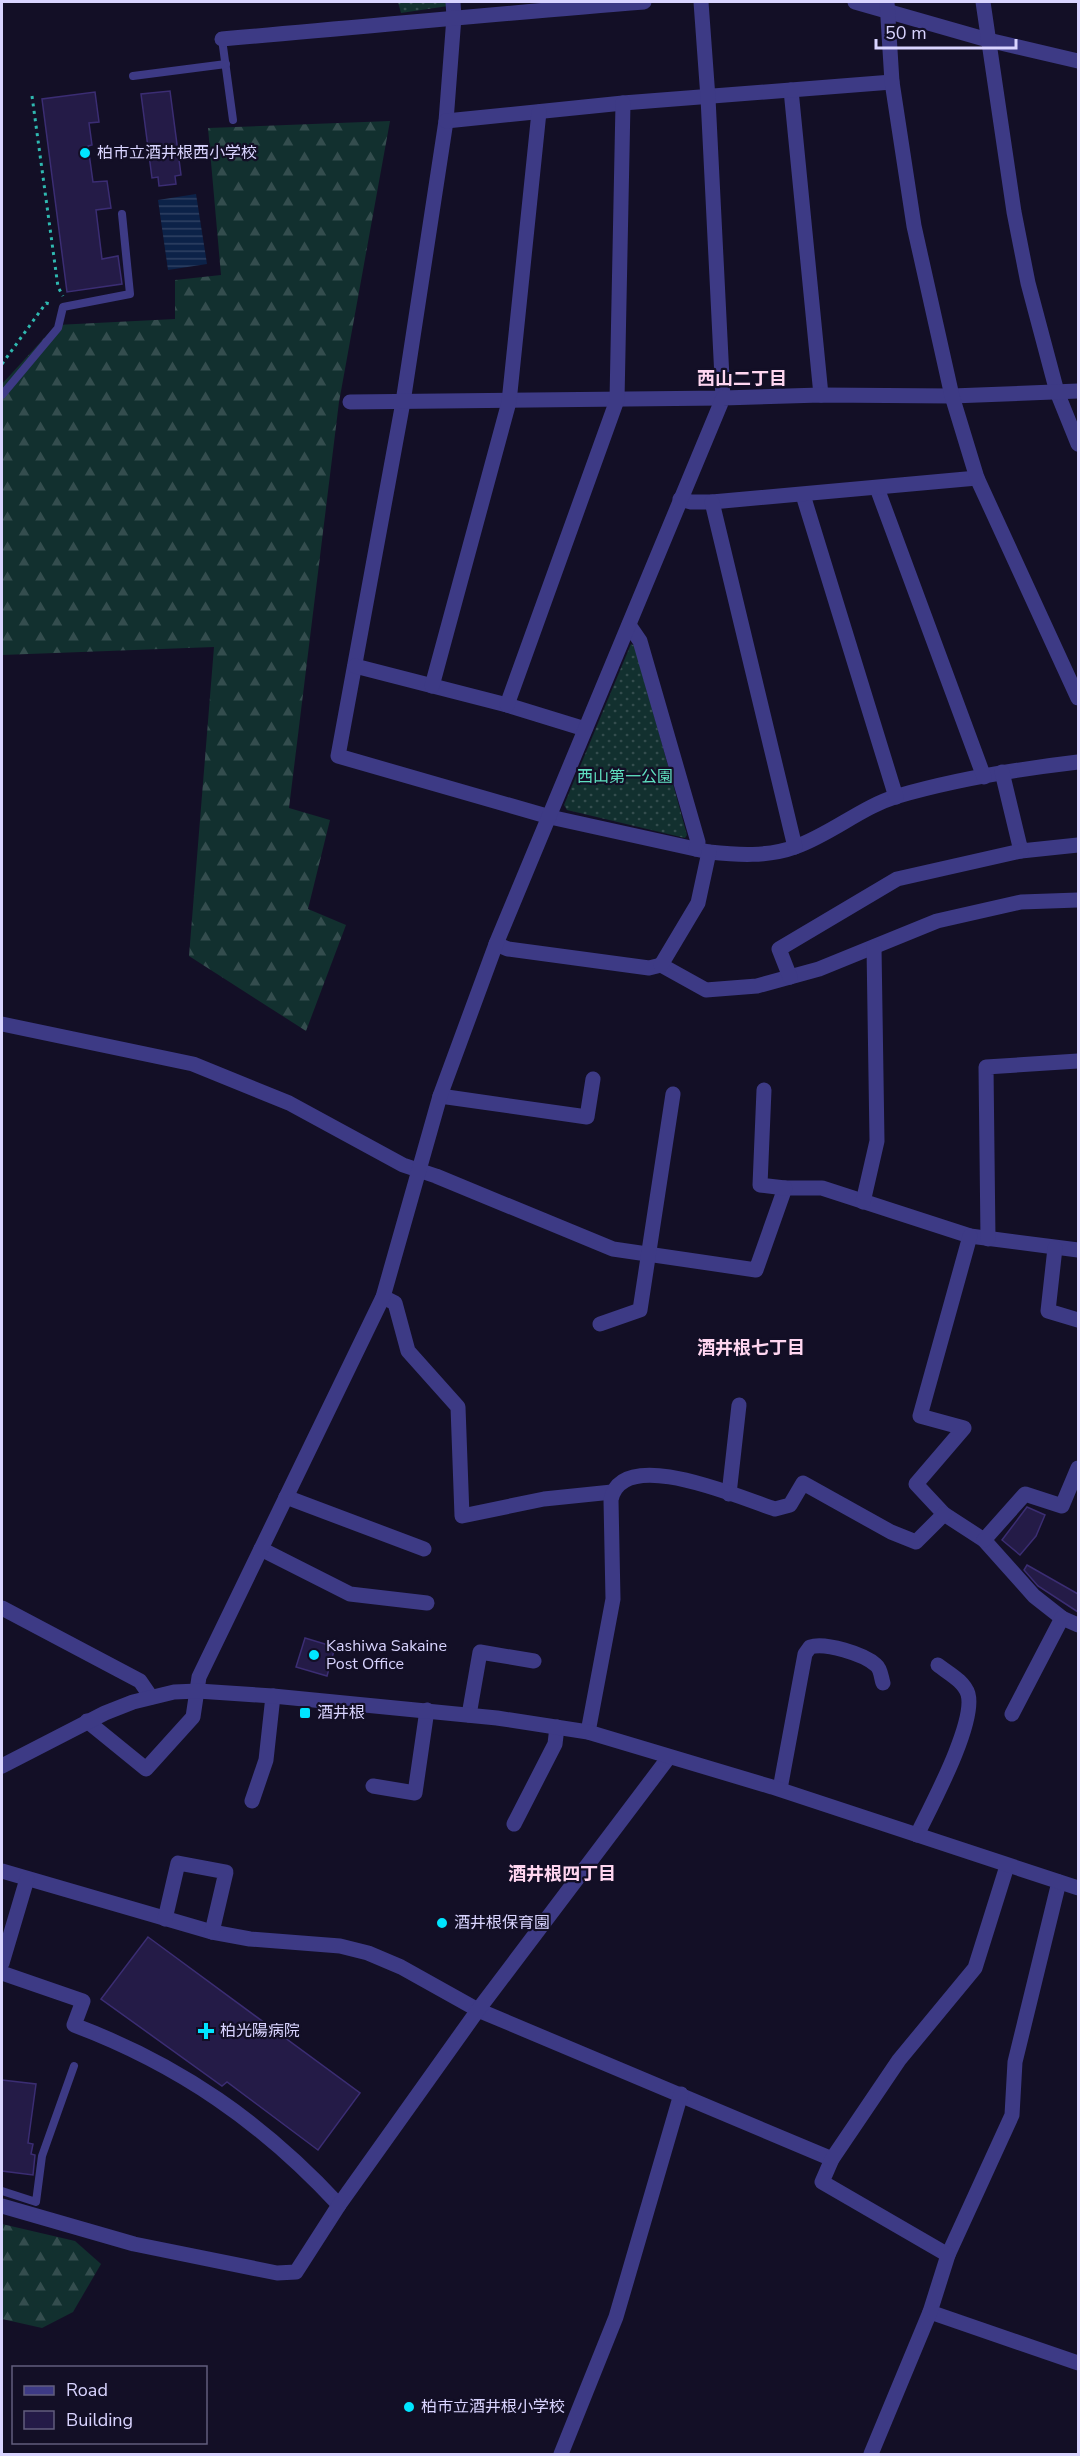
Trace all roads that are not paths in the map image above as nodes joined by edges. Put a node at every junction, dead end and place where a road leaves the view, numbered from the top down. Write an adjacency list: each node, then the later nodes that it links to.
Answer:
1 (644, 2): 6 (street)
2 (701, 2): 14 (street)
3 (855, 2): 5 (street)
4 (983, 2): 8 (street)
5 (887, 6): 8 (street); 12 (street)
6 (453, 9): 7 (street); 18 (street)
7 (222, 39): 10 (lane)
8 (988, 40): 9 (street); 21 (street)
9 (1078, 61)
10 (226, 64): 11 (lane); 17 (lane)
11 (133, 76)
12 (892, 82): 13 (street); 24 (street)
13 (790, 90): 14 (street); 22 (street)
14 (708, 98): 15 (street); 25 (street)
15 (623, 104): 16 (street); 26 (street)
16 (539, 112): 18 (street); 29 (street)
17 (233, 120)
18 (446, 121): 28 (street)
19 (122, 214): 23 (lane)
20 (1078, 391): 21 (street)
21 (1057, 392): 24 (street); 30 (street)
22 (821, 394): 24 (street); 25 (street)
23 (2, 395)
24 (952, 396): 31 (street)
25 (723, 398): 26 (street); 34 (street)
26 (617, 399): 29 (street); 40 (street)
27 (350, 402): 28 (street)
28 (403, 402): 29 (street); 37 (street)
29 (509, 402): 38 (street)
30 (1078, 444)
31 (977, 478): 32 (street); 39 (street)
32 (877, 488): 33 (street); 44 (street)
33 (803, 495): 35 (street); 45 (street)
34 (680, 499): 35 (street); 36 (street)
35 (712, 502): 48 (street)
36 (629, 625): 41 (street); 49 (street)
37 (355, 666): 38 (street); 46 (street)
38 (432, 686): 40 (street)
39 (1078, 698)
40 (507, 705): 41 (street)
41 (585, 729): 46 (street)
42 (1078, 762): 43 (street)
43 (1002, 772): 44 (street); 50 (street)
44 (984, 777): 45 (street)
45 (896, 797): 48 (street)
46 (550, 817): 49 (street); 52 (street)
47 (1078, 845): 50 (street)
48 (795, 847): 49 (street)
49 (702, 851): 54 (street)
50 (1021, 851): 55 (street)
51 (1078, 900): 53 (street)
52 (496, 944): 54 (street); 61 (street)
53 (874, 947): 55 (street); 64 (street)
54 (661, 965): 55 (street)
55 (790, 977)
56 (2, 1024): 62 (street)
57 (1078, 1062): 66 (street)
58 (593, 1079): 61 (street)
59 (764, 1090): 63 (street)
60 (673, 1094): 69 (street)
61 (441, 1096): 62 (street)
62 (419, 1171): 69 (street); 70 (street)
63 (785, 1188): 64 (street); 69 (street)
64 (863, 1202): 65 (street)
65 (970, 1236): 66 (street); 78 (street)
66 (988, 1239): 67 (street)
67 (1055, 1248): 68 (street); 71 (street)
68 (1078, 1250)
69 (650, 1254): 72 (street)
70 (383, 1297): 75 (street); 77 (street)
71 (1078, 1320)
72 (600, 1324)
73 (739, 1405): 76 (street)
74 (1078, 1468): 79 (street)
75 (612, 1492): 76 (street); 97 (street)
76 (729, 1494): 78 (street)
77 (286, 1497): 80 (street); 81 (street)
78 (944, 1514): 79 (street)
79 (984, 1540): 84 (street)
80 (261, 1549): 82 (street); 89 (street)
81 (424, 1549)
82 (427, 1604)
83 (2, 1608): 91 (street)
84 (1062, 1618): 85 (street); 93 (street)
85 (1078, 1626)
86 (534, 1661): 94 (street)
87 (938, 1665): 104 (street)
88 (883, 1683): 101 (street)
89 (198, 1691): 90 (street); 91 (street); 95 (street)
90 (273, 1696): 92 (street); 102 (street)
91 (151, 1697): 95 (street)
92 (427, 1710): 94 (street); 100 (street)
93 (1012, 1714)
94 (469, 1715): 96 (street)
95 (87, 1721): 99 (street)
96 (557, 1727): 97 (street); 103 (street)
97 (588, 1732): 98 (street)
98 (669, 1757): 101 (street); 114 (street)
99 (2, 1766)
100 (373, 1786)
101 (780, 1789): 104 (street)
102 (252, 1801)
103 (514, 1824)
104 (917, 1835): 105 (street)
105 (1007, 1866): 108 (street); 117 (street)
106 (2, 1871): 107 (street)
107 (27, 1879): 110 (street); 112 (street)
108 (1059, 1882): 109 (street); 122 (street)
109 (1078, 1888)
110 (165, 1919): 111 (street); 111 (street)
111 (212, 1932): 114 (street)
112 (2, 1963)
113 (2, 1973): 119 (street)
114 (478, 2010): 116 (street); 119 (street)
115 (74, 2066): 121 (lane)
116 (681, 2094): 117 (street); 125 (street)
117 (832, 2159): 122 (street)
118 (2, 2191): 121 (lane)
119 (339, 2205): 121 (street)
120 (2, 2206): 121 (street)
121 (34, 2209)
122 (948, 2255): 123 (street)
123 (930, 2312): 124 (street); 126 (street)
124 (1078, 2363)
125 (561, 2454)
126 (871, 2454)

